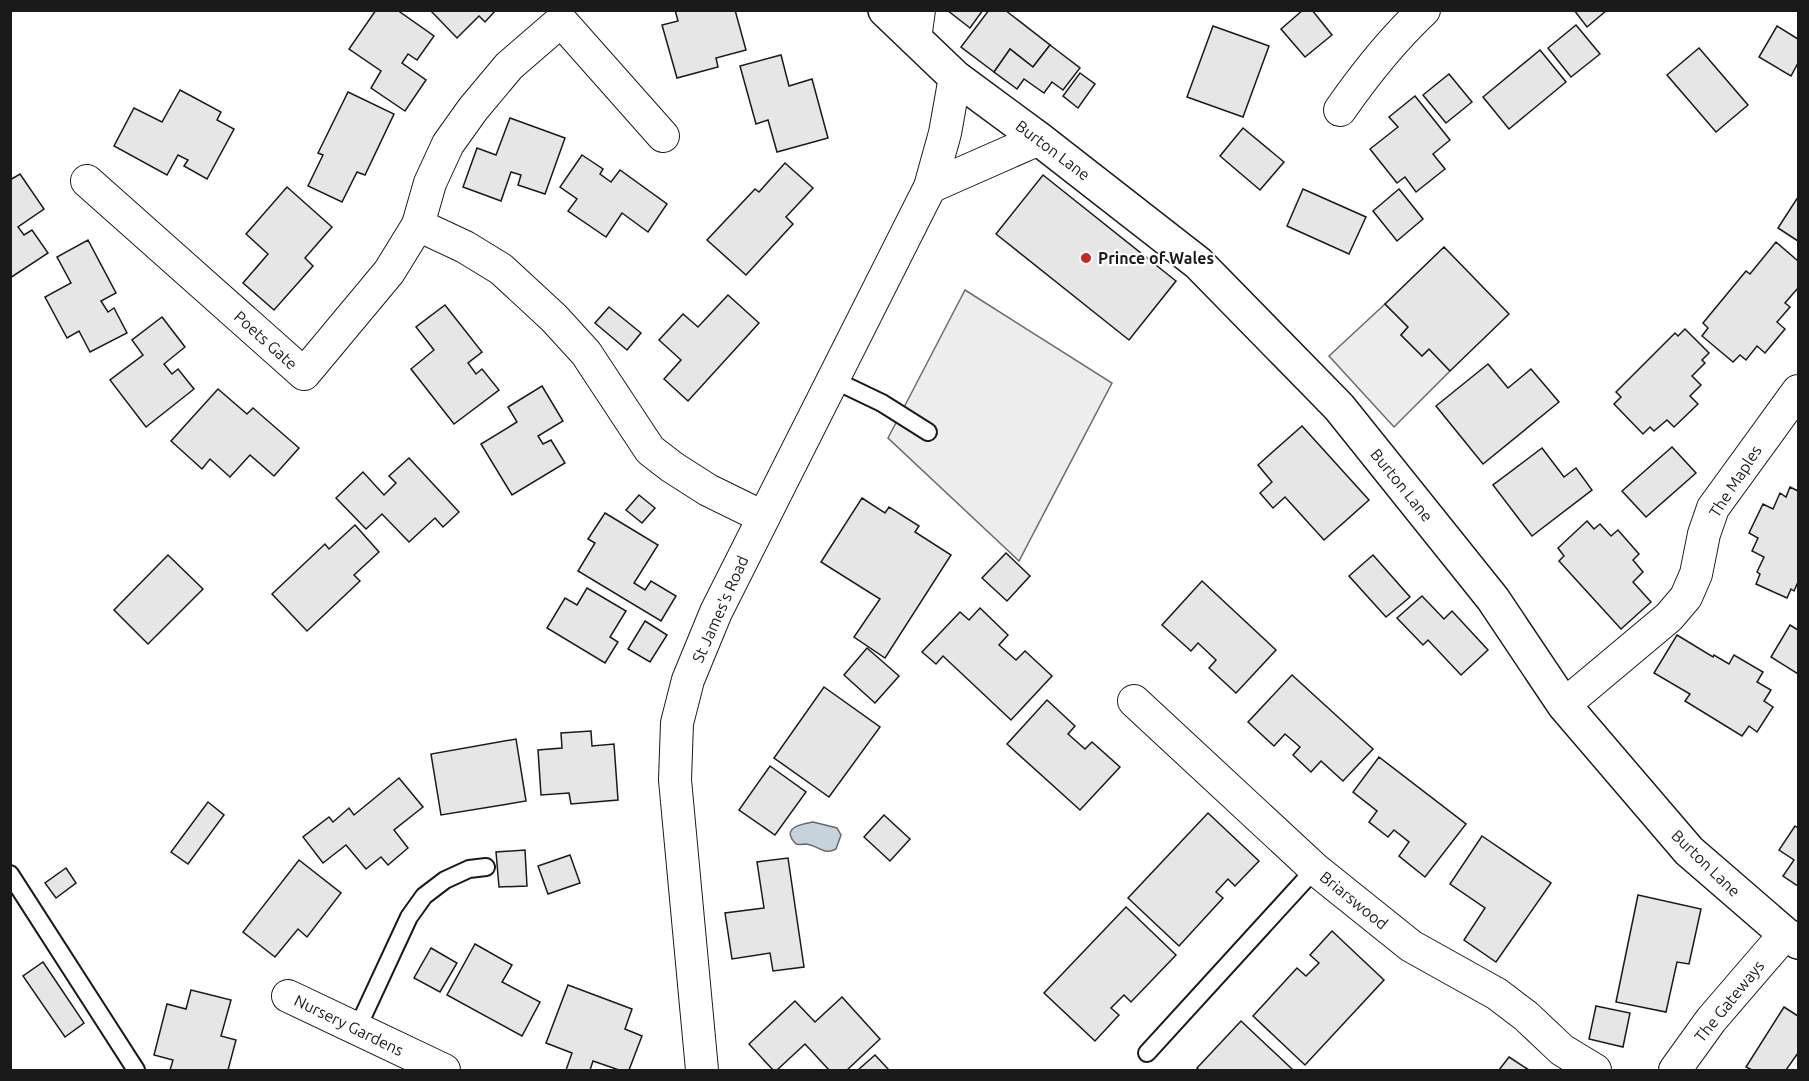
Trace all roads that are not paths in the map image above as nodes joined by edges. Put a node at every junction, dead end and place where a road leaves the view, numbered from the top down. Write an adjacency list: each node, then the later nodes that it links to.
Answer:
1 (885, 10): 3 (street, Burton Lane)
2 (1424, 10): 5 (street)
3 (917, 25): 4 (street, Burton Lane)
4 (954, 77): 7 (street, Burton Lane); 9 (street, St James's Road)
5 (1340, 110)
6 (663, 136): 10 (street, Poets Gate)
7 (1039, 139): 9 (street); 16 (street, Burton Lane)
8 (87, 181): 10 (street, Poets Gate)
9 (930, 187): 11 (street, St James's Road)
10 (418, 225): 14 (street)
11 (834, 380): 13 (lane); 14 (street, St James's Road)
12 (1798, 391): 16 (street, The Maples)
13 (928, 432)
14 (763, 517): 26 (street, St James's Road)
15 (1134, 700): 18 (street, Briarswood)
16 (1564, 705): 20 (street, Burton Lane)
17 (486, 867): 22 (lane)
18 (1315, 869): 23 (lane); 27 (street, Briarswood)
19 (10, 874): 24 (lane)
20 (1792, 938): 28 (street, The Gateways)
21 (288, 996): 22 (street, Nursery Gardens)
22 (357, 1029): 25 (street, Nursery Gardens)
23 (1148, 1053)
24 (136, 1071)
25 (444, 1071)
26 (702, 1071)
27 (1595, 1071)
28 (1676, 1071)

